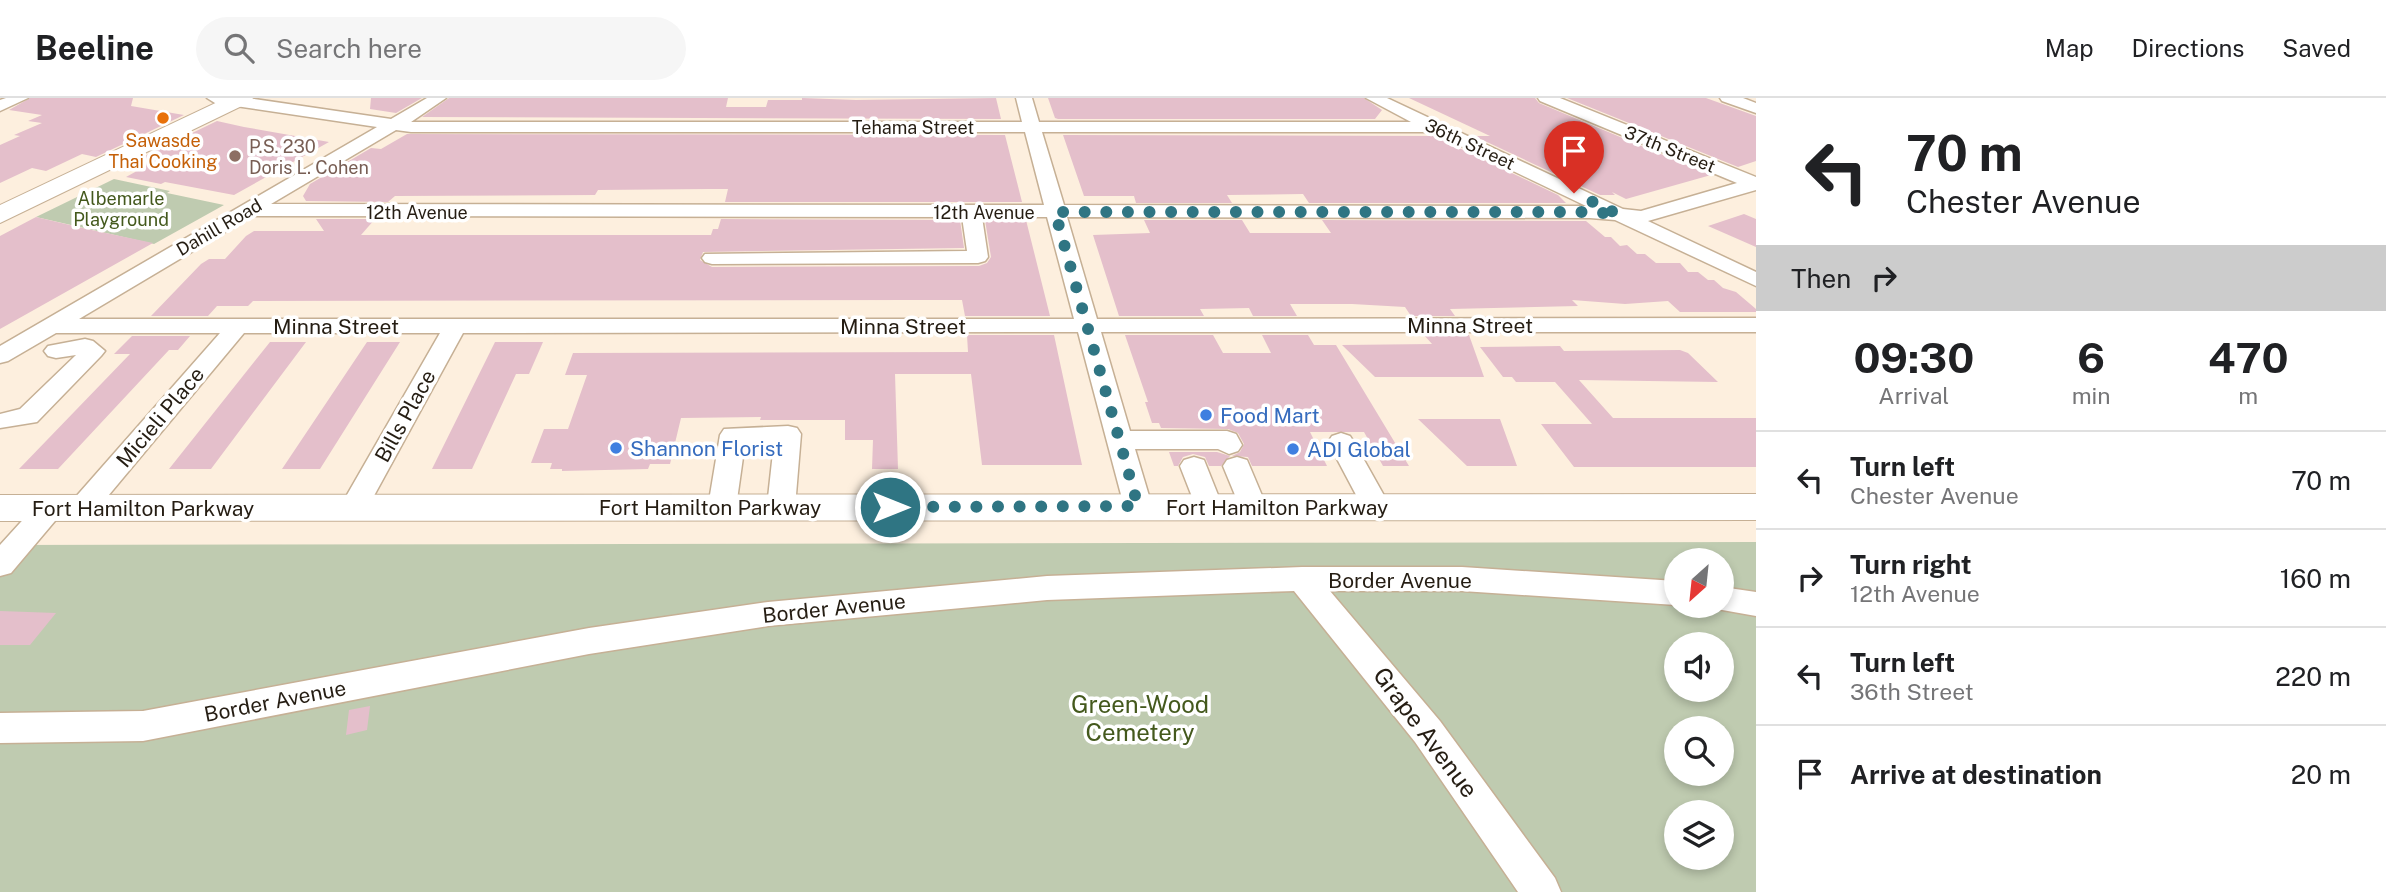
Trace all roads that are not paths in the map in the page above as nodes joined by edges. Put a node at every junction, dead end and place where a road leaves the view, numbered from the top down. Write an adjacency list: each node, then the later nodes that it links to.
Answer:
1 (20, 98): 8 (street)
2 (438, 98): 10 (street, Dahill Road)
3 (1024, 98): 11 (street)
4 (1374, 98): 12 (street, 36th Street)
5 (1546, 98): 13 (street, 37th Street)
6 (1728, 98): 9 (street)
7 (231, 99): 10 (street, Tehama Street); 18 (main road)
8 (0, 106)
9 (1756, 108)
10 (392, 125): 11 (street, Tehama Street); 14 (street, Dahill Road)
11 (1032, 127): 12 (street, Tehama Street); 16 (street)
12 (1435, 127): 17 (street, 36th Street)
13 (1755, 183): 17 (street, 12th Avenue)
14 (248, 210): 15 (street, 12th Avenue); 22 (street, Dahill Road)
15 (971, 212): 16 (street, 12th Avenue); 19 (street)
16 (1055, 212): 17 (street, 12th Avenue); 24 (street)
17 (1618, 214): 20 (street, 36th Street)
18 (0, 215)
19 (712, 258)
20 (1756, 280)
21 (1756, 325): 24 (street, Minna Street)
22 (51, 326): 25 (street, Minna Street); 27 (street, Dahill Road)
23 (455, 326): 24 (street, Minna Street); 25 (street, Minna Street); 36 (street, Bills Place)
24 (1088, 326): 29 (street)
25 (236, 327): 35 (street, Micieli Place)
26 (56, 351): 28 (street)
27 (0, 356)
28 (3, 421)
29 (1119, 440): 31 (street); 34 (street)
30 (1341, 442): 41 (street)
31 (1189, 450): 32 (street); 33 (street)
32 (1208, 505): 33 (main road, Fort Hamilton Parkway); 34 (main road, Fort Hamilton Parkway)
33 (1252, 505): 41 (main road, Fort Hamilton Parkway)
34 (1138, 506): 38 (main road, Fort Hamilton Parkway)
35 (67, 507): 36 (main road, Fort Hamilton Parkway); 40 (main road, Fort Hamilton Parkway); 42 (street, Micieli Place)
36 (354, 507): 37 (main road, Fort Hamilton Parkway)
37 (722, 507): 38 (main road, Fort Hamilton Parkway); 38 (street)
38 (781, 507)
39 (1756, 507): 41 (main road, Fort Hamilton Parkway)
40 (0, 508)
41 (1377, 508)
42 (0, 565)
43 (1302, 579): 44 (street, Border Avenue); 47 (street, Border Avenue); 48 (street, Grape Avenue)
44 (1664, 592)
45 (1734, 601): 46 (street)
46 (1756, 604)
47 (0, 728)
48 (1541, 892)

